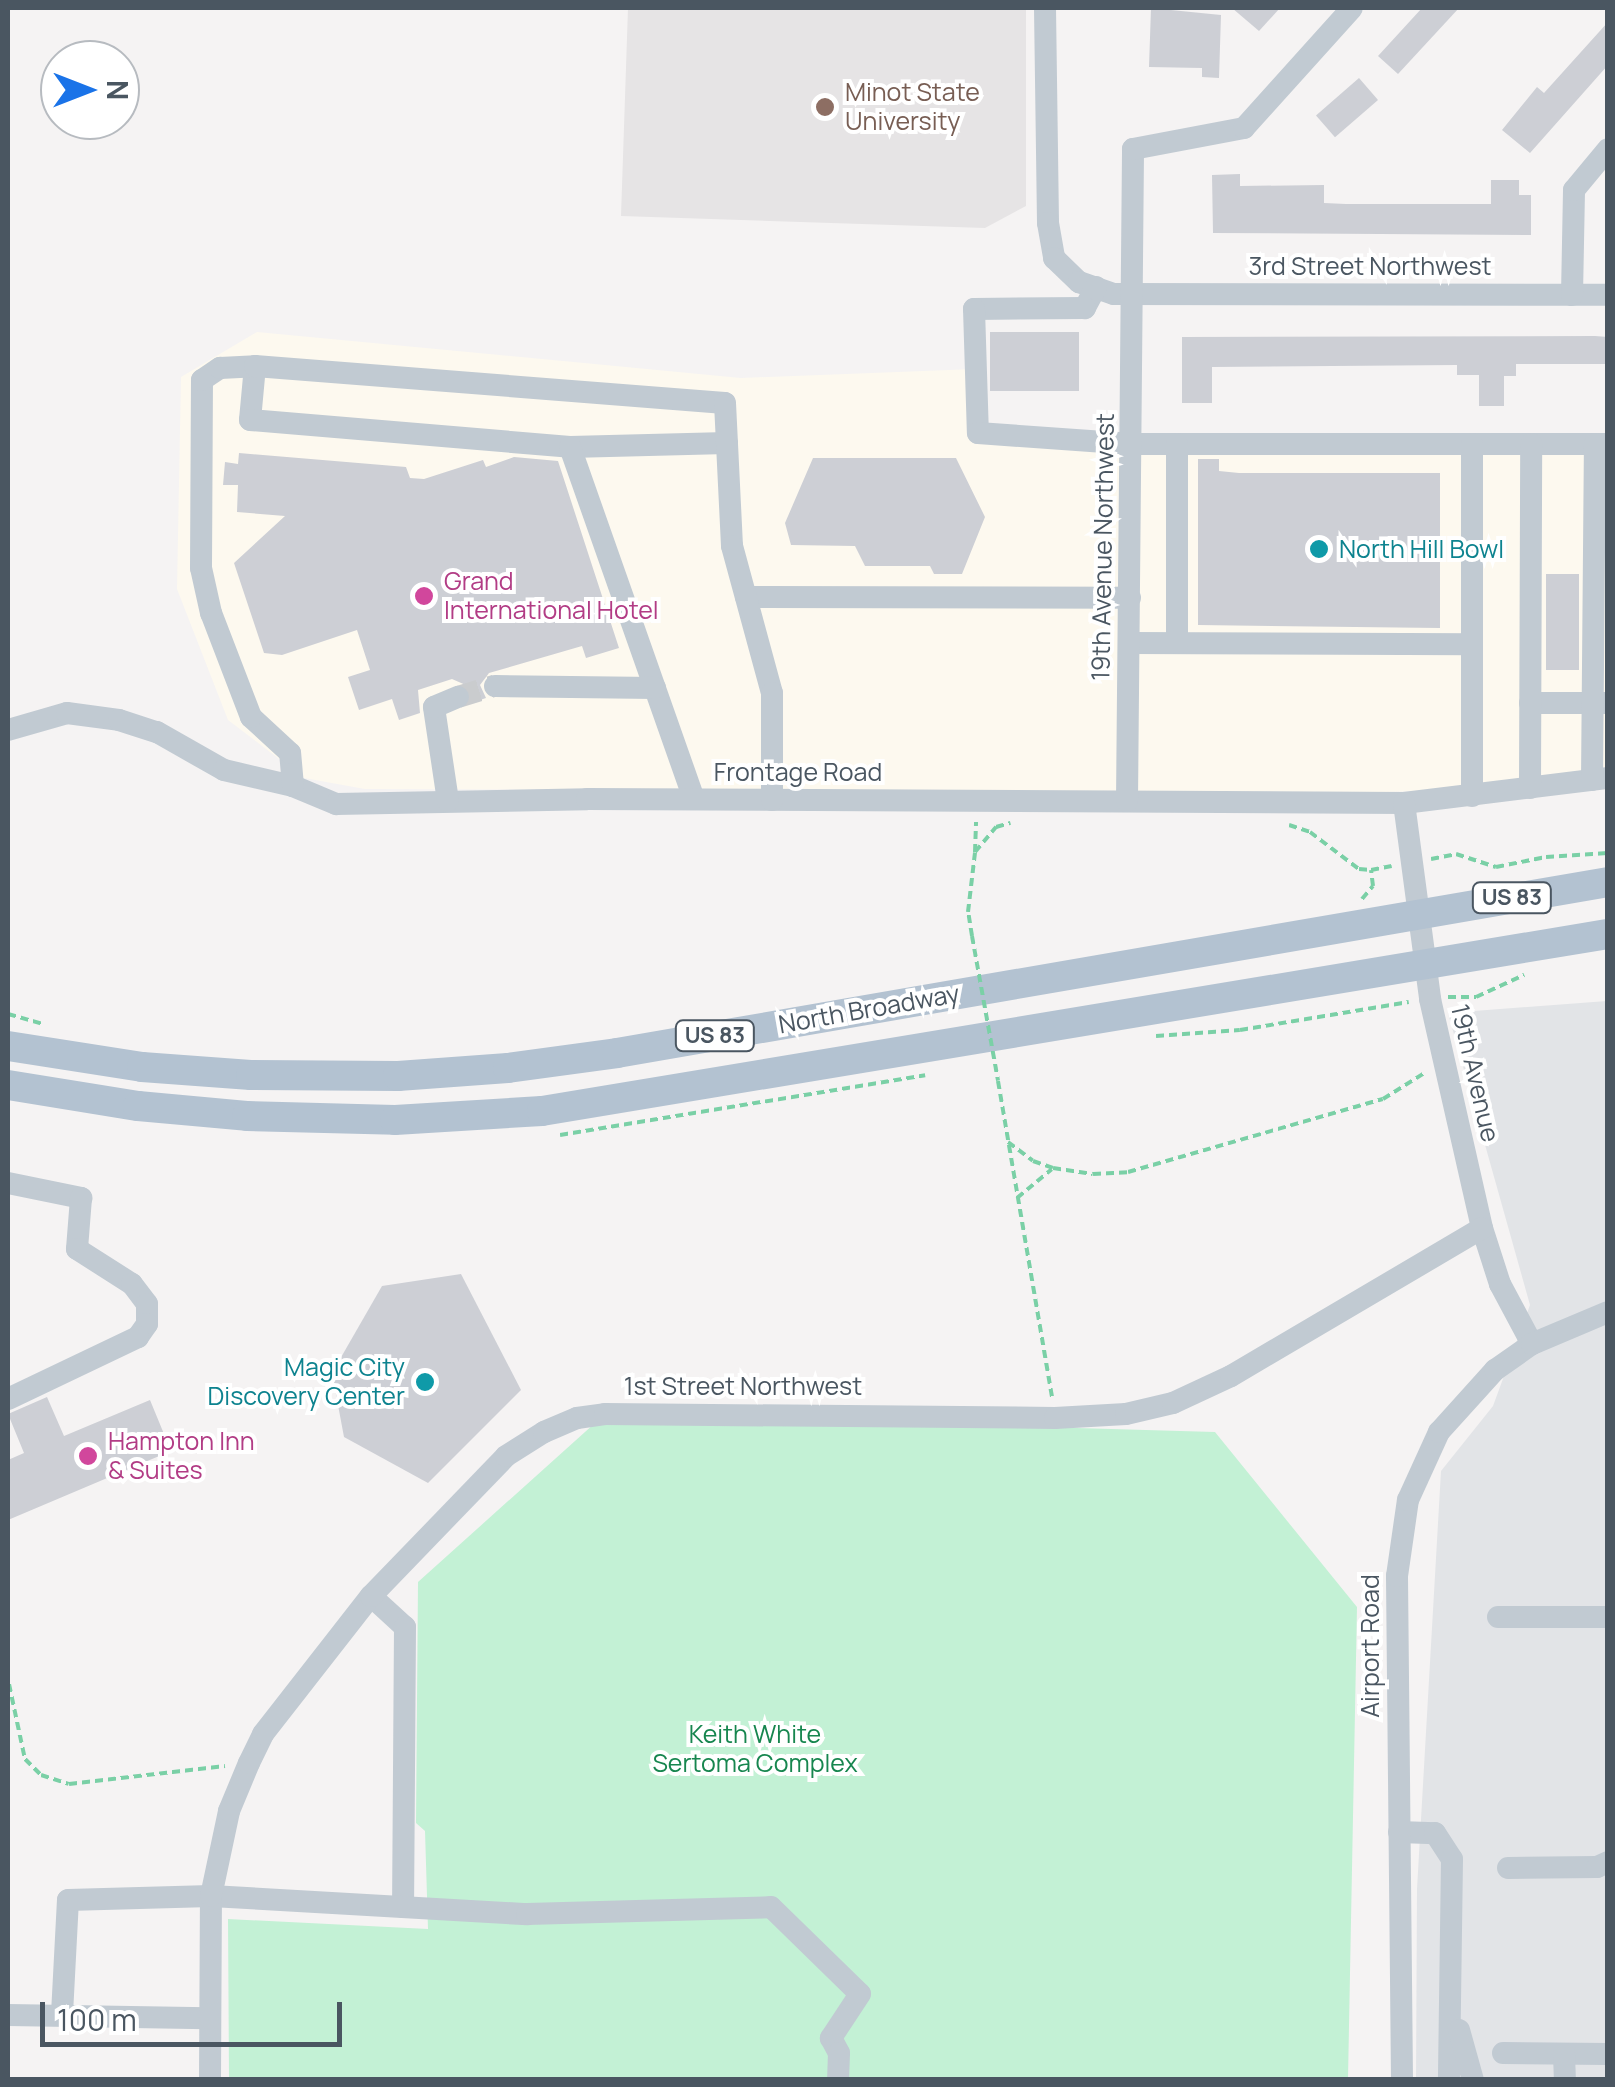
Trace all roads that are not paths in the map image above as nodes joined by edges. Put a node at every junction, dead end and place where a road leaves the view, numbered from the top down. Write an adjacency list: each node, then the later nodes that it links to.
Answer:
1 (1045, 8): 4 (street)
2 (1352, 8): 5 (street, 19th Avenue Northwest)
3 (1608, 149): 6 (street)
4 (1096, 288): 5 (street, 3rd Street Northwest); 10 (street)
5 (1133, 293): 6 (street, 3rd Street Northwest); 10 (street, 19th Avenue Northwest)
6 (1572, 294): 7 (street, 3rd Street Northwest)
7 (1608, 295)
8 (248, 366): 9 (street); 15 (street); 28 (street)
9 (727, 443): 15 (street); 16 (street)
10 (1133, 444): 11 (street); 17 (street, 19th Avenue Northwest)
11 (1177, 444): 12 (street); 19 (street)
12 (1472, 444): 13 (street); 20 (street)
13 (1531, 444): 14 (street); 24 (street)
14 (1601, 444): 25 (street)
15 (570, 448): 22 (street)
16 (746, 597): 17 (street); 32 (street)
17 (1130, 598): 18 (street, 19th Avenue Northwest)
18 (1130, 643): 19 (street); 33 (street, 19th Avenue Northwest)
19 (1177, 643): 20 (street)
20 (1472, 644): 30 (street)
21 (494, 686): 22 (street)
22 (655, 688): 31 (street)
23 (458, 697): 34 (street)
24 (1530, 703): 25 (street); 29 (street)
25 (1600, 704): 27 (street)
26 (8, 730): 28 (street, Frontage Road)
27 (1600, 779): 29 (street, Frontage Road)
28 (292, 786): 34 (street, Frontage Road)
29 (1530, 788): 30 (street, Frontage Road)
30 (1472, 796): 35 (street, Frontage Road)
31 (694, 799): 32 (street, Frontage Road); 34 (street, Frontage Road)
32 (772, 800): 33 (street, Frontage Road)
33 (1127, 801): 35 (street, Frontage Road)
34 (448, 802)
35 (1404, 804): 37 (street, 19th Avenue)
36 (1608, 882): 37 (main road, North Broadway / US 83)
37 (1417, 914): 39 (street, 19th Avenue); 40 (main road, North Broadway / US 83)
38 (1608, 934): 39 (main road, North Broadway / US 83)
39 (1424, 961): 41 (main road, North Broadway / US 83); 43 (street, 19th Avenue)
40 (8, 1046)
41 (8, 1085)
42 (8, 1183): 46 (street)
43 (1482, 1228): 45 (street, 19th Avenue); 47 (street, 1st Street Northwest)
44 (1608, 1312): 45 (street, Airport Road)
45 (1532, 1344): 50 (street, Airport Road)
46 (8, 1399)
47 (371, 1596): 53 (street, 1st Street Northwest); 54 (street)
48 (1608, 1616): 49 (street)
49 (1498, 1617)
50 (1398, 1832): 55 (street); 64 (street, Airport Road)
51 (1508, 1868): 52 (street)
52 (1604, 1868)
53 (212, 1896): 54 (street); 57 (street); 58 (street, 1st Street Northwest)
54 (403, 1907): 63 (street)
55 (1450, 1966): 65 (street); 66 (street)
56 (8, 2014): 57 (street)
57 (62, 2014): 58 (street)
58 (208, 2018): 62 (street, 1st Street Northwest)
59 (1502, 2053): 60 (street)
60 (1564, 2054): 61 (street); 67 (street)
61 (1608, 2054)
62 (210, 2080)
63 (838, 2080)
64 (1402, 2080)
65 (1450, 2080)
66 (1473, 2080)
67 (1565, 2080)

